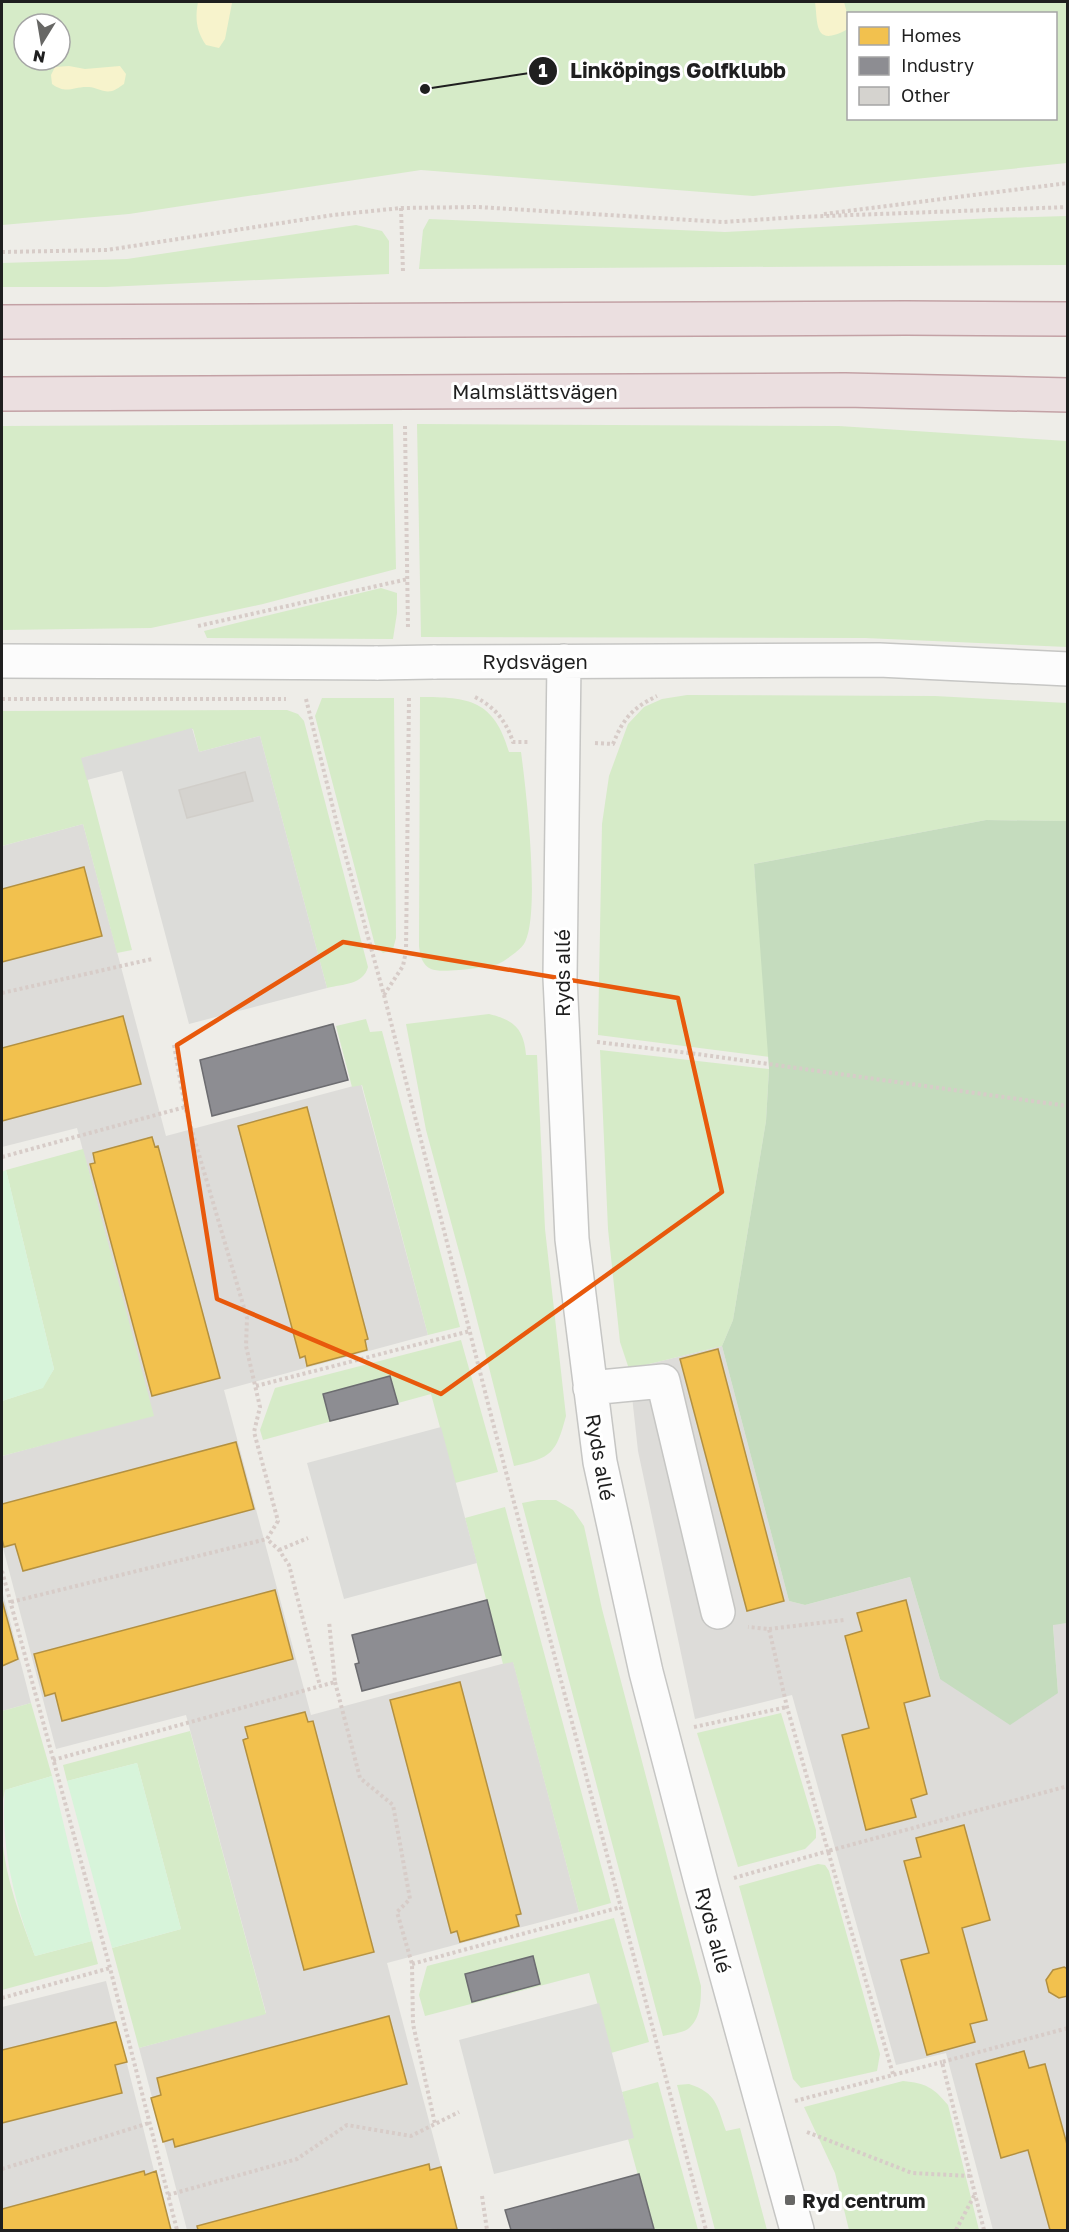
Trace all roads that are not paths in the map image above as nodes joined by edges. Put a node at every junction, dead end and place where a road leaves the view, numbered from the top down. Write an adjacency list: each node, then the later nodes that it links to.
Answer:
1 (1068, 319): 2 (highway)
2 (2, 322)
3 (2, 394): 4 (highway, Malmslättsvägen)
4 (1068, 395)
5 (2, 661): 6 (street, Rydsvägen, bridge)
6 (564, 661): 7 (street, Rydsvägen); 8 (street, Ryds allé)
7 (1068, 669)
8 (590, 1388): 9 (street); 10 (street, Ryds allé)
9 (718, 1612)
10 (797, 2230)

